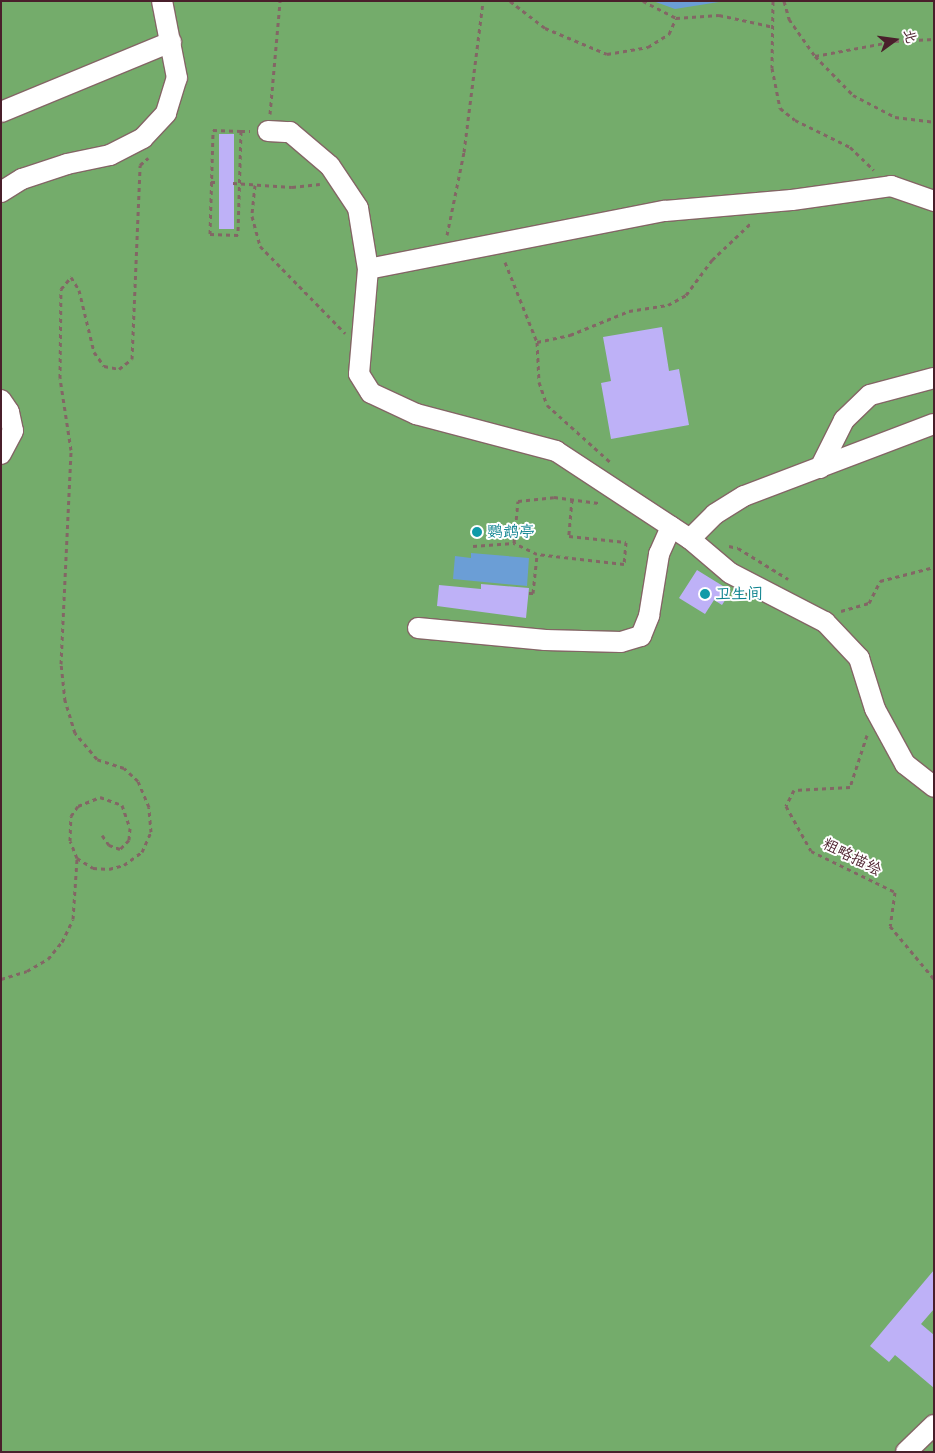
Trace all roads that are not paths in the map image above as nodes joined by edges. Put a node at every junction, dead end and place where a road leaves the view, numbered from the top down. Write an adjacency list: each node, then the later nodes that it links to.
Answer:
1 (162, 1): 2 (street)
2 (171, 42): 3 (street); 5 (street)
3 (1, 112)
4 (268, 131): 7 (street)
5 (1, 192)
6 (934, 202): 7 (street)
7 (368, 269): 13 (street)
8 (934, 378): 12 (street)
9 (1, 400): 11 (street)
10 (934, 424): 12 (street)
11 (1, 454)
12 (820, 468): 14 (street)
13 (671, 527): 14 (street); 15 (street)
14 (690, 539): 16 (street)
15 (418, 628)
16 (934, 787)
17 (934, 1425): 18 (street)
18 (906, 1452)

